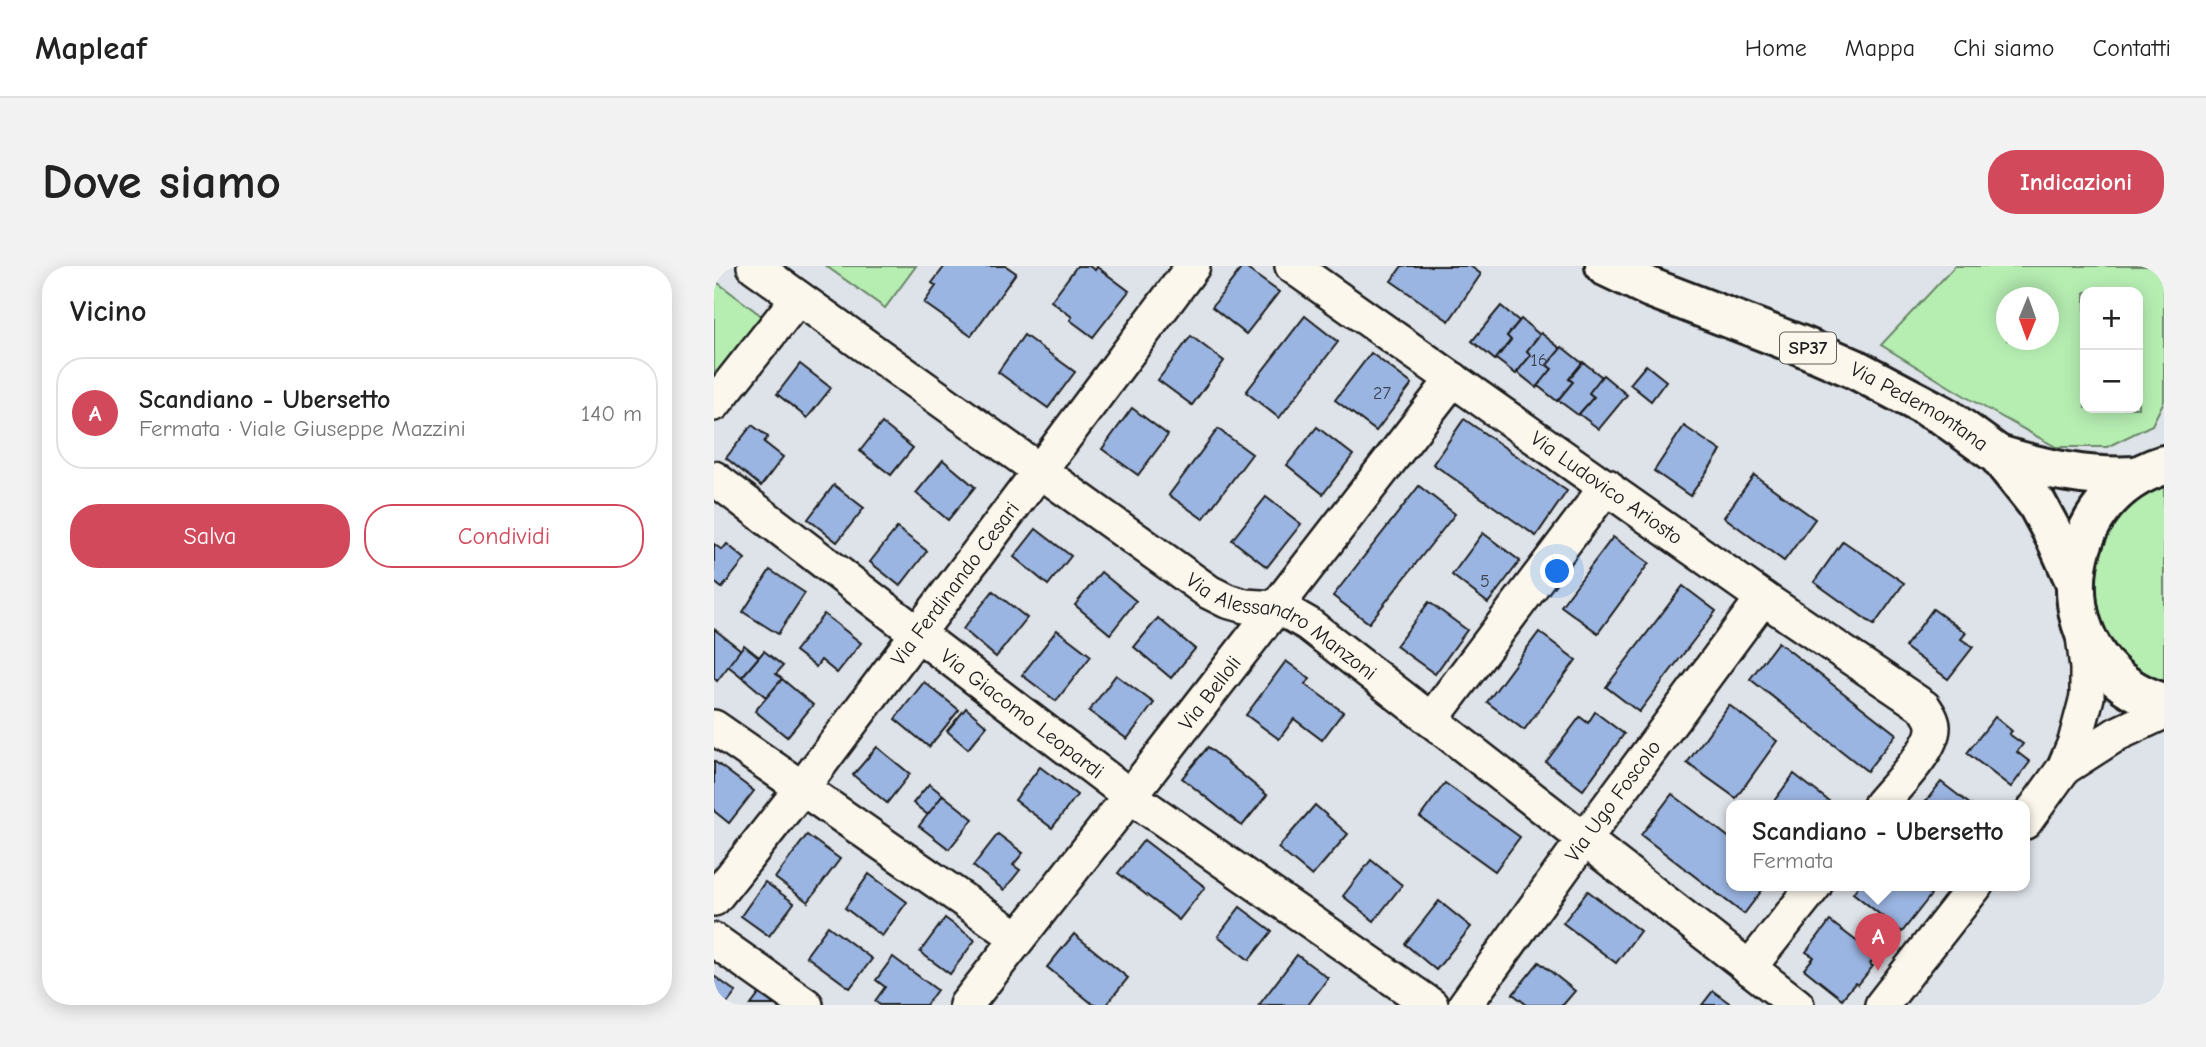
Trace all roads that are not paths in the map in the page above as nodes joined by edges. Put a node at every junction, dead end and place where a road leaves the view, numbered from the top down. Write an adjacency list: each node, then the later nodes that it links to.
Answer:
1 (754, 266): 5 (street, Via Alessandro Manzoni)
2 (1193, 266): 10 (street, Via Ferdinando Cesari)
3 (1292, 266): 6 (street, Via Ludovico Ariosto)
4 (1605, 266): 8 (main road, Via Pedemontana / SP37)
5 (798, 298): 7 (street); 10 (street, Via Alessandro Manzoni)
6 (1453, 379): 12 (street, Via Ludovico Ariosto); 15 (street, Via Belloli)
7 (714, 404)
8 (1998, 456): 9 (main road, Via Pedemontana / SP37); 13 (main road, Via Pedemontana / SP37)
9 (2155, 467): 13 (main road, Via Pedemontana)
10 (1040, 471): 15 (street, Via Alessandro Manzoni); 17 (street, Via Ferdinando Cesari)
11 (714, 478): 17 (street, Via Giacomo Leopardi)
12 (1607, 486): 14 (street, Via Ludovico Ariosto); 20 (street)
13 (2075, 581): 16 (main road, Via Pedemontana)
14 (1763, 598): 25 (street, Via Ludovico Ariosto); 27 (street, Via Ugo Foscolo)
15 (1276, 608): 20 (street, Via Alessandro Manzoni); 24 (street, Via Belloli)
16 (2081, 624): 18 (main road, Via Pedemontana); 22 (street)
17 (917, 634): 23 (street, Via Ferdinando Cesari); 24 (street, Via Giacomo Leopardi)
18 (2164, 703)
19 (2164, 712): 22 (street)
20 (1431, 720): 27 (street, Via Alessandro Manzoni)
21 (714, 727): 23 (street)
22 (2064, 768): 26 (street)
23 (802, 788): 30 (street, Via Ferdinando Cesari); 31 (street)
24 (1130, 796): 31 (street, Via Belloli); 36 (street, Via Giacomo Leopardi)
25 (1884, 800)
26 (2030, 815)
27 (1584, 841): 33 (street, Via Alessandro Manzoni); 37 (street, Via Ugo Foscolo)
28 (1810, 891): 33 (street)
29 (1971, 891): 39 (street)
30 (714, 899)
31 (1018, 938): 35 (street, Via Belloli)
32 (714, 940): 34 (street)
33 (1749, 968): 38 (street, Via Alessandro Manzoni)
34 (806, 1005)
35 (966, 1005)
36 (1431, 1005)
37 (1465, 1005)
38 (1797, 1005)
39 (1882, 1005)

